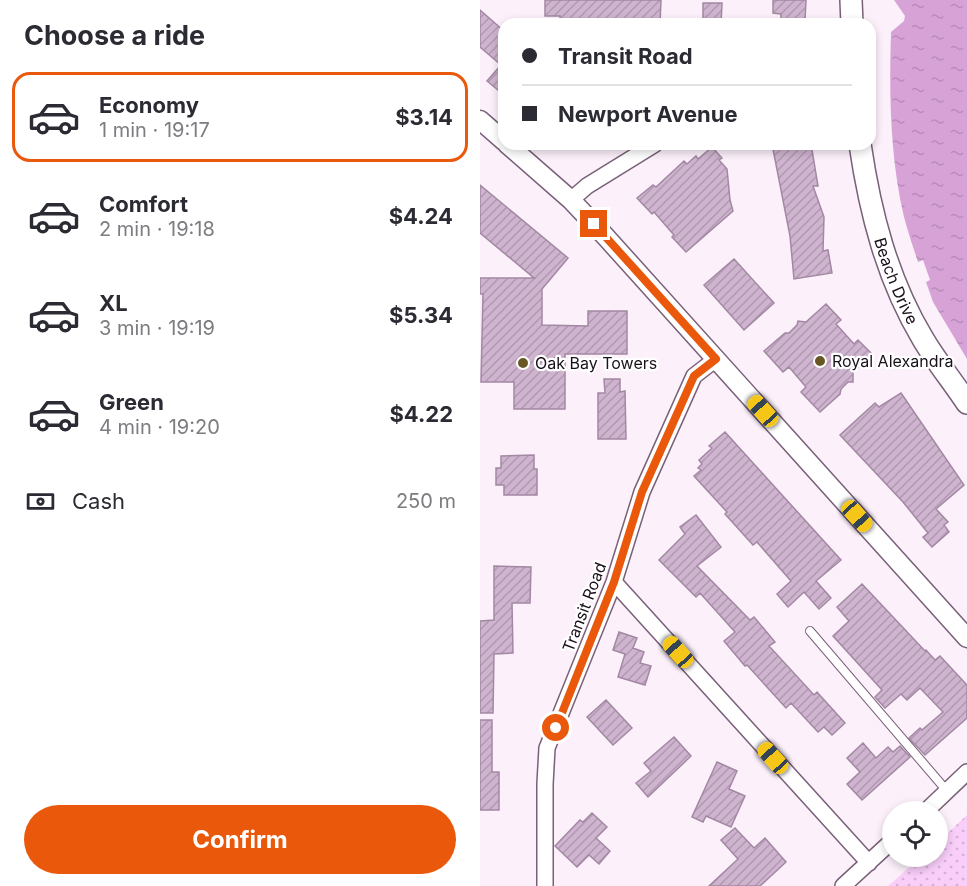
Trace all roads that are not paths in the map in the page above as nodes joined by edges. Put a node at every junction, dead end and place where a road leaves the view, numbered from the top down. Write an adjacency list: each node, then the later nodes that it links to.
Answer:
1 (851, 0): 2 (main road)
2 (852, 18)
3 (480, 120): 4 (street)
4 (498, 136)
5 (514, 150): 8 (street)
6 (645, 150): 8 (street)
7 (861, 150): 10 (main road, Beach Drive)
8 (571, 200): 9 (street)
9 (716, 359): 11 (street, Transit Road); 13 (street)
10 (967, 403)
11 (614, 582): 18 (street); 19 (street, Transit Road)
12 (810, 631): 15 (lane)
13 (967, 638)
14 (967, 772): 15 (street)
15 (947, 791): 16 (street)
16 (937, 801)
17 (882, 851): 18 (street)
18 (869, 863): 20 (street)
19 (545, 886)
20 (843, 886)

